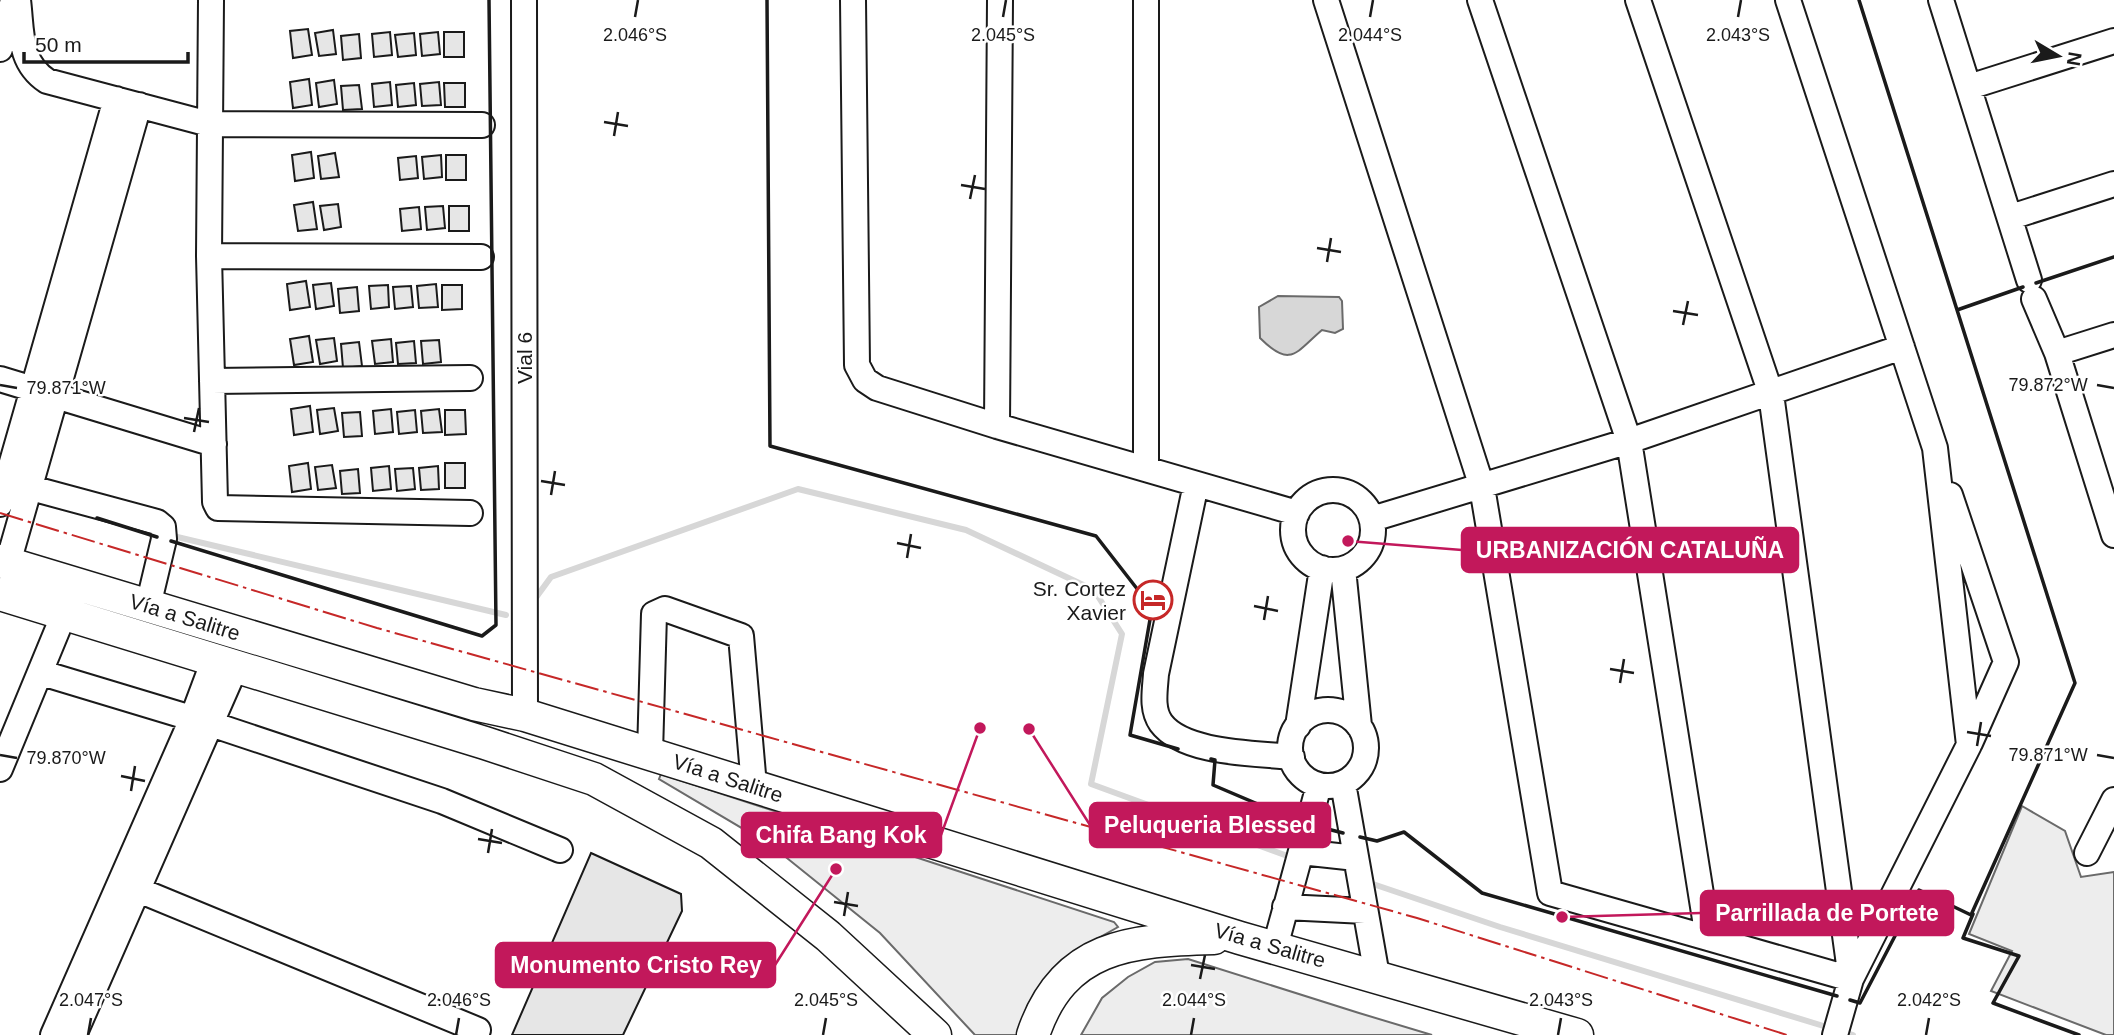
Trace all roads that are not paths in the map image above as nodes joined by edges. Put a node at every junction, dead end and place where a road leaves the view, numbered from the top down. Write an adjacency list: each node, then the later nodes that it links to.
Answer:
1 (13, 0): 14 (street)
2 (18, 0): 16 (street)
3 (211, 0): 18 (street)
4 (524, 0): 52 (street, Vial 6)
5 (853, 0): 32 (street)
6 (1000, 0): 32 (street)
7 (1146, 0): 36 (street)
8 (1326, 0): 38 (street)
9 (1480, 0): 33 (street)
10 (1638, 0): 31 (street)
11 (1788, 0): 25 (street)
12 (1941, 0): 15 (street)
13 (2114, 41): 15 (street)
14 (0, 49)
15 (1969, 87): 21 (street)
16 (116, 99): 17 (street); 30 (street)
17 (139, 106): 18 (street); 30 (street)
18 (209, 124): 19 (street); 22 (street)
19 (482, 125)
20 (2114, 184): 21 (street)
21 (2011, 217): 26 (street)
22 (209, 257): 23 (street); 29 (street)
23 (481, 257)
24 (2114, 335): 26 (street)
25 (1902, 347): 31 (street); 35 (street)
26 (2057, 353): 44 (street)
27 (470, 378): 29 (street)
28 (0, 379): 30 (street)
29 (212, 381): 34 (street)
30 (45, 393): 34 (street); 39 (street); 40 (street)
31 (1771, 394): 33 (street); 74 (street)
32 (996, 426): 36 (street)
33 (1629, 441): 38 (street); 71 (street)
34 (214, 444): 41 (street)
35 (1935, 448): 56 (street); 56 (street)
36 (1146, 469): 37 (street)
37 (1196, 484): 42 (street); 58 (street)
38 (1482, 487): 43 (street); 71 (street)
39 (31, 488): 45 (street); 48 (street)
40 (0, 504)
41 (470, 513)
42 (1297, 513): 43 (street); 46 (street)
43 (1372, 519): 46 (street)
44 (2114, 535)
45 (4, 562): 48 (main road, Vía a Salitre)
46 (1333, 569): 54 (street); 55 (street)
47 (0, 594): 49 (main road, Vía a Salitre)
48 (148, 606): 52 (main road, Vía a Salitre)
49 (64, 614): 50 (main road, Vía a Salitre); 51 (street)
50 (225, 663): 53 (street); 79 (main road, Vía a Salitre)
51 (42, 673): 53 (street); 59 (street)
52 (525, 715): 57 (main road, Vía a Salitre)
53 (202, 721): 63 (street); 67 (street)
54 (1298, 726): 55 (street); 58 (street)
55 (1359, 726): 60 (street)
56 (1969, 745): 74 (street)
57 (650, 753): 61 (main road, Vía a Salitre); 61 (street)
58 (1292, 757): 60 (street)
59 (0, 769)
60 (1331, 784): 64 (street); 66 (street)
61 (754, 786): 70 (main road, Vía a Salitre)
62 (2114, 800): 65 (street)
63 (560, 850)
64 (1301, 852): 66 (street); 68 (street)
65 (2087, 853)
66 (1356, 858): 69 (street)
67 (128, 886): 77 (street); 78 (street)
68 (1285, 907): 69 (street); 72 (street)
69 (1365, 911): 73 (street)
70 (1240, 938): 72 (main road, Vía a Salitre); 80 (main road)
71 (1707, 938): 74 (street)
72 (1275, 947): 73 (main road, Vía a Salitre)
73 (1377, 976): 75 (main road, Vía a Salitre)
74 (1851, 979): 76 (street)
75 (1474, 1007): 81 (main road); 82 (main road, Vía a Salitre)
76 (1837, 1026)
77 (478, 1030)
78 (64, 1033)
79 (935, 1035)
80 (1032, 1035)
81 (1532, 1035)
82 (1577, 1035)

